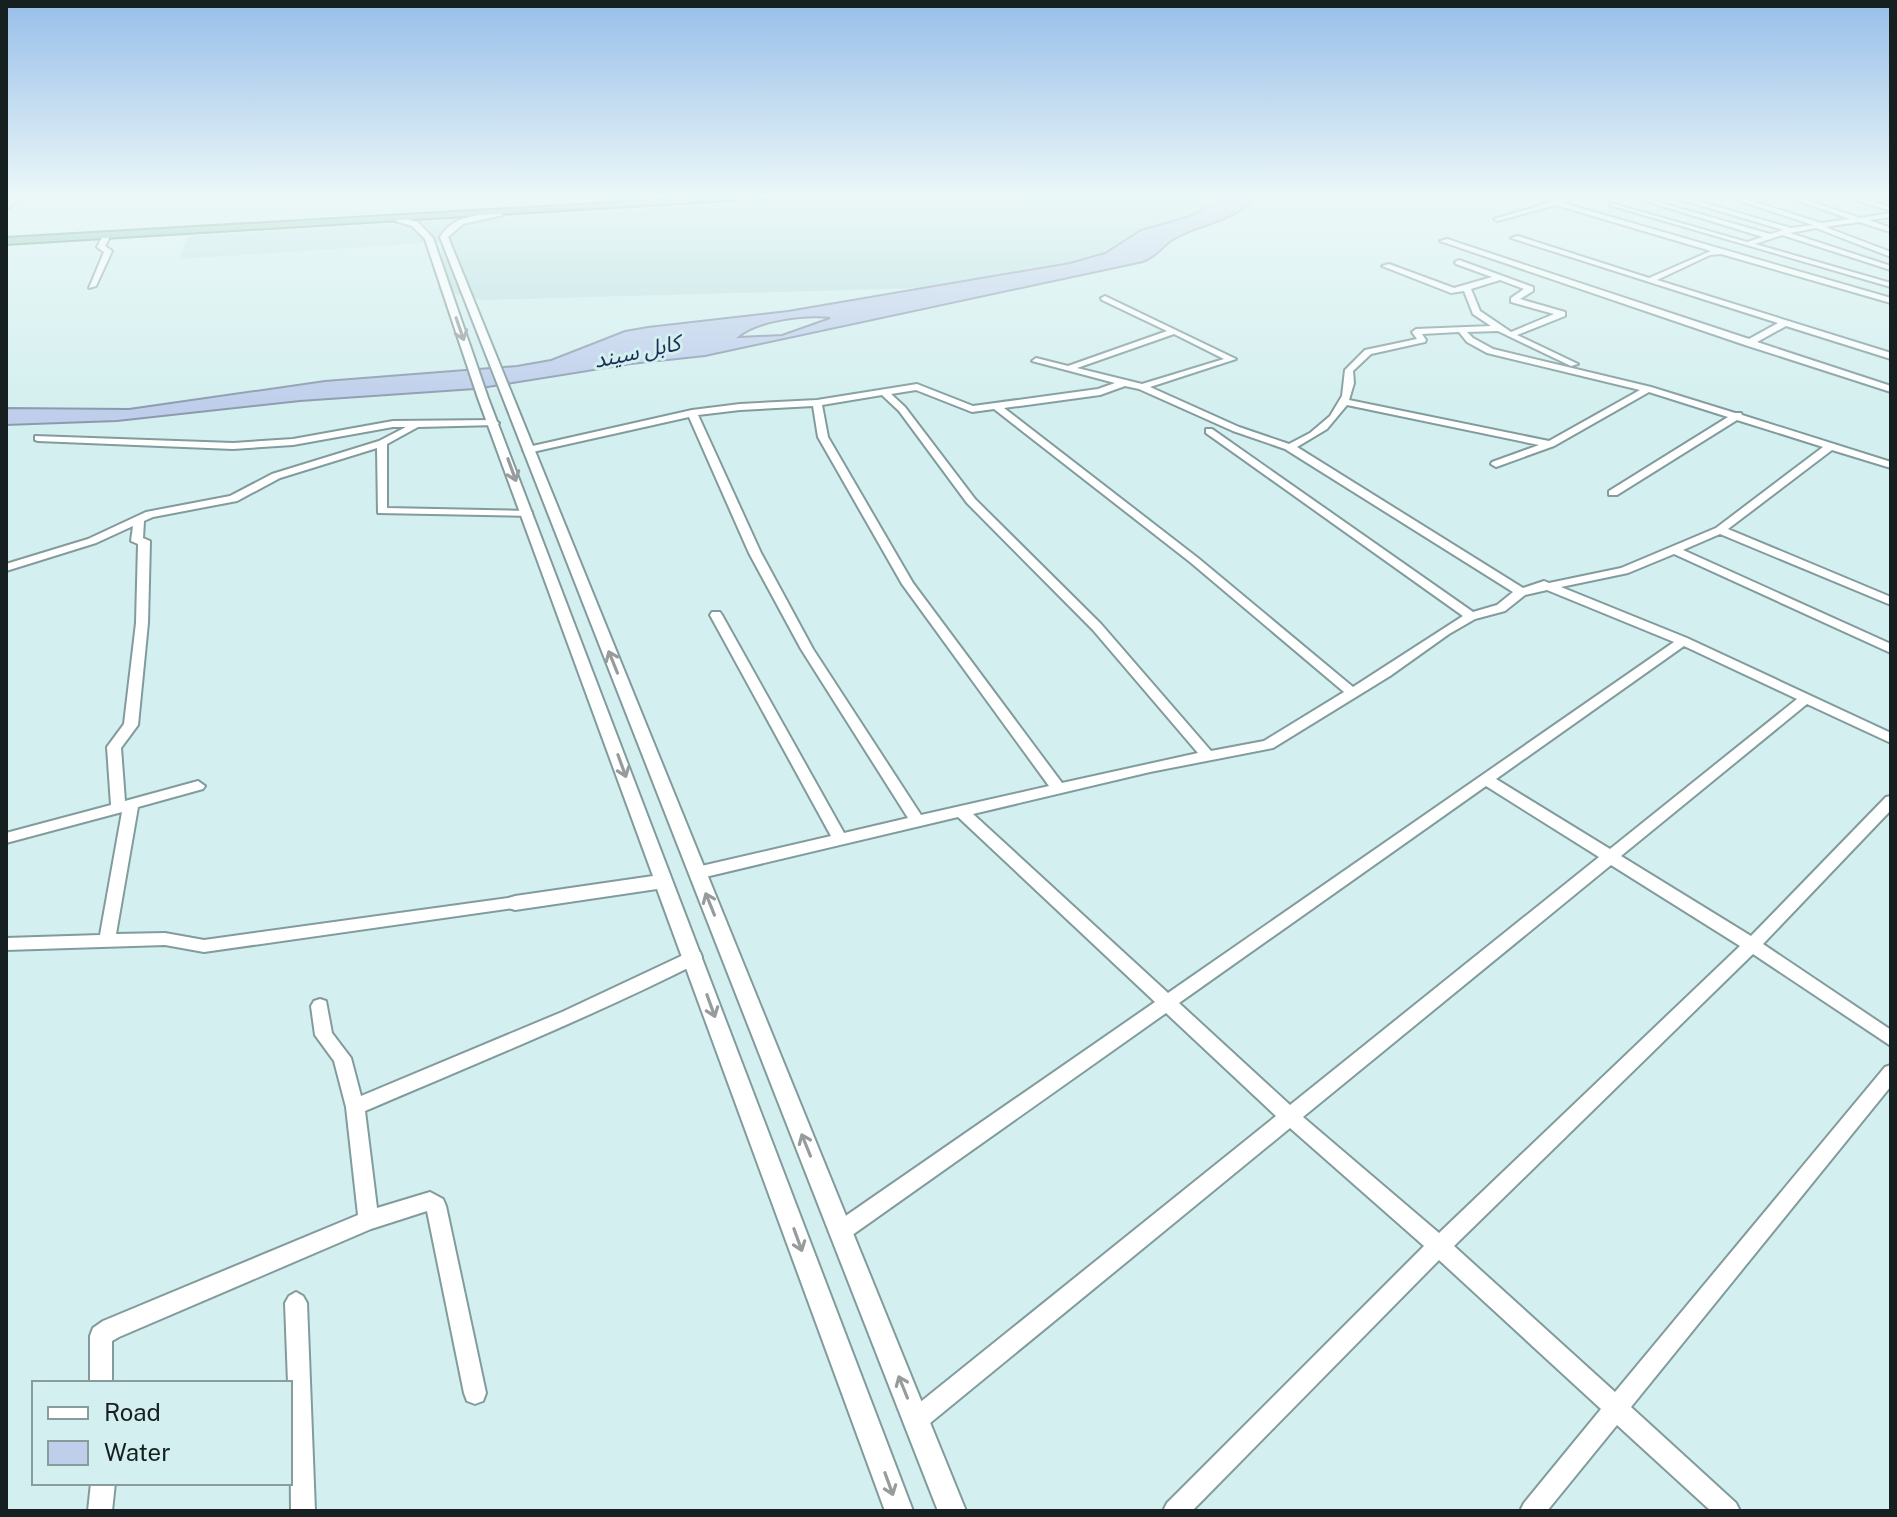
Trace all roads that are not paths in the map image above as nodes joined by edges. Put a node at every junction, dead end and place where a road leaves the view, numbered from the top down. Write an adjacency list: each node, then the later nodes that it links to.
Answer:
1 (102, 268): 14 (street)
2 (439, 268): 38 (street, one-way to 38)
3 (456, 268): 46 (street)
4 (1391, 268): 15 (street)
5 (1474, 268): 11 (street)
6 (1525, 268): 11 (street); 23 (street)
7 (1611, 268): 12 (street)
8 (1676, 268): 12 (street)
9 (1776, 268): 17 (street)
10 (1831, 268): 13 (street)
11 (1501, 278): 15 (street); 22 (street)
12 (1650, 280): 18 (street)
13 (1891, 285)
14 (92, 286)
15 (1468, 290): 19 (street)
16 (1105, 298): 21 (street)
17 (1891, 301)
18 (1785, 323): 23 (street); 24 (street)
19 (1498, 328): 20 (street); 22 (street)
20 (1460, 329): 27 (street); 33 (street)
21 (1175, 331): 26 (street); 29 (street)
22 (1510, 335): 27 (street)
23 (1748, 343): 31 (street)
24 (1891, 356)
25 (1036, 361): 26 (street)
26 (1071, 368): 28 (street)
27 (1596, 374): 30 (street)
28 (1126, 382): 29 (street); 35 (street)
29 (1142, 387): 45 (street)
30 (1648, 389): 37 (street); 43 (street)
31 (1891, 389)
32 (883, 391): 34 (street); 35 (street); 67 (street)
33 (1346, 402): 43 (street); 45 (street)
34 (817, 403): 36 (street); 70 (street)
35 (996, 406): 64 (street)
36 (692, 413): 46 (street); 74 (street)
37 (1738, 415): 44 (street); 49 (street)
38 (494, 423): 39 (street); 50 (street, one-way to 50)
39 (425, 424): 41 (street); 42 (street)
40 (1209, 431): 61 (street)
41 (38, 438)
42 (382, 443): 50 (street); 51 (street)
43 (1550, 444): 47 (street)
44 (1830, 446): 48 (street); 52 (street)
45 (1289, 447): 58 (street)
46 (528, 450): 54 (street)
47 (1496, 464)
48 (1891, 465)
49 (1613, 493)
50 (528, 514): 55 (street)
51 (139, 518): 56 (street); 72 (street)
52 (1720, 530): 53 (street); 59 (street)
53 (1672, 549): 57 (street); 63 (street)
54 (572, 560): 55 (street); 78 (street, one-way to 54)
55 (548, 566): 79 (street, one-way to 79)
56 (6, 568)
57 (1543, 585): 58 (street); 62 (street)
58 (1521, 592): 61 (street)
59 (1891, 601)
60 (716, 615): 76 (street)
61 (1471, 616): 64 (street)
62 (1683, 641): 65 (street); 68 (street)
63 (1891, 649)
64 (1353, 693): 67 (street)
65 (1805, 699): 66 (street); 77 (street)
66 (1891, 738)
67 (1208, 756): 70 (street)
68 (1485, 779): 77 (street); 85 (street)
69 (198, 786): 72 (street)
70 (1058, 788): 73 (street)
71 (1891, 801): 83 (street)
72 (124, 805): 75 (street); 81 (street)
73 (962, 812): 74 (street); 85 (street)
74 (918, 823): 76 (street)
75 (6, 838)
76 (841, 841): 78 (street)
77 (1614, 858): 83 (street); 90 (street)
78 (697, 873): 92 (street, one-way to 78)
79 (665, 881): 80 (street); 84 (street)
80 (515, 903): 81 (street)
81 (107, 941): 82 (street)
82 (6, 944)
83 (1752, 945): 87 (street); 93 (street)
84 (694, 957): 89 (street); 102 (street, one-way to 102)
85 (1167, 1002): 90 (street); 92 (street)
86 (320, 1006): 89 (street)
87 (1891, 1039)
88 (1891, 1073): 97 (street)
89 (355, 1107): 91 (street)
90 (1291, 1118): 93 (street); 98 (street)
91 (369, 1220): 95 (street); 96 (street)
92 (841, 1231): 98 (street, one-way to 92)
93 (1439, 1246): 97 (street); 104 (street)
94 (296, 1303): 101 (street)
95 (101, 1381)
96 (475, 1393)
97 (1616, 1409): 105 (street); 106 (street)
98 (916, 1420): 103 (street)
99 (103, 1485): 100 (street)
100 (100, 1511)
101 (303, 1511)
102 (899, 1511)
103 (952, 1511)
104 (1175, 1511)
105 (1532, 1511)
106 (1728, 1511)

